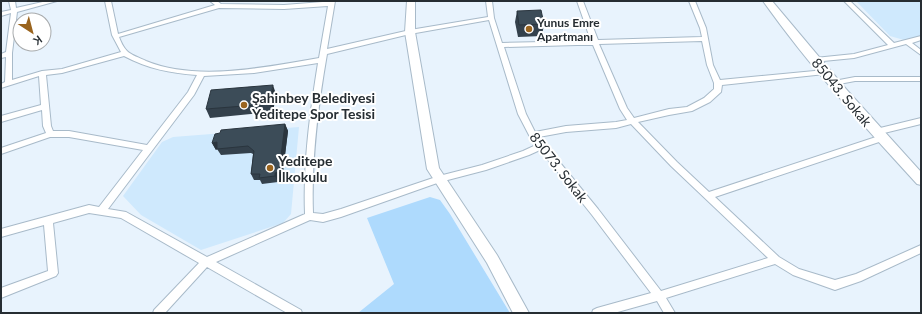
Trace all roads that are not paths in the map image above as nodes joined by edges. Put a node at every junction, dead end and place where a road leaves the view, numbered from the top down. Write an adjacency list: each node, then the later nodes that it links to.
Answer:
1 (12, 1): 14 (street)
2 (54, 1): 14 (street)
3 (108, 1): 19 (street)
4 (213, 1): 12 (street)
5 (411, 1): 18 (street)
6 (489, 1): 16 (street, 85073. Sokak)
7 (580, 1): 22 (street)
8 (692, 1): 21 (street)
9 (767, 1): 31 (street, 85043. Sokak)
10 (847, 1): 25 (street)
11 (331, 3): 12 (street); 30 (street)
12 (219, 6): 19 (street)
13 (12, 12): 15 (street)
14 (14, 12)
15 (1, 14)
16 (491, 18): 18 (street); 24 (street, 85073. Sokak)
17 (12, 29): 28 (street)
18 (410, 32): 30 (street); 50 (street)
19 (117, 36): 26 (street)
20 (921, 38): 23 (street)
21 (706, 39): 22 (street); 36 (street)
22 (595, 42): 24 (street); 42 (street)
23 (907, 42): 25 (street); 27 (street)
24 (500, 45): 45 (street, 85073. Sokak)
25 (892, 45): 31 (street)
26 (126, 53): 33 (street); 34 (street)
27 (921, 53)
28 (9, 54): 29 (street); 38 (street)
29 (1, 56)
30 (324, 56): 34 (street); 54 (street)
31 (815, 60): 32 (street, 85043. Sokak)
32 (825, 72): 36 (street); 37 (street, 85043. Sokak)
33 (42, 73): 38 (street); 40 (street)
34 (202, 73): 48 (street)
35 (921, 79): 37 (street)
36 (718, 83): 42 (street)
37 (834, 83): 46 (street, 85043. Sokak)
38 (9, 84): 39 (street)
39 (1, 86)
40 (45, 107): 41 (street); 44 (street)
41 (1, 119)
42 (632, 121): 45 (street); 52 (street)
43 (921, 121): 46 (street)
44 (50, 134): 48 (street); 49 (street)
45 (533, 135): 47 (street, 85073. Sokak)
46 (879, 135): 51 (street, 85043. Sokak); 52 (street)
47 (541, 146): 50 (street); 61 (street, 85073. Sokak)
48 (149, 148): 53 (street)
49 (1, 151)
50 (439, 179): 54 (street); 64 (street)
51 (921, 180)
52 (708, 196): 58 (street)
53 (101, 211): 55 (street); 59 (street)
54 (309, 216): 59 (street)
55 (48, 220): 56 (street); 60 (street)
56 (1, 233)
57 (921, 249): 58 (street)
58 (776, 260): 61 (street)
59 (206, 262): 62 (street); 63 (street)
60 (1, 293)
61 (659, 296): 65 (street); 66 (street, 85073. Sokak)
62 (158, 313)
63 (297, 313)
64 (521, 313)
65 (597, 313)
66 (670, 313)

